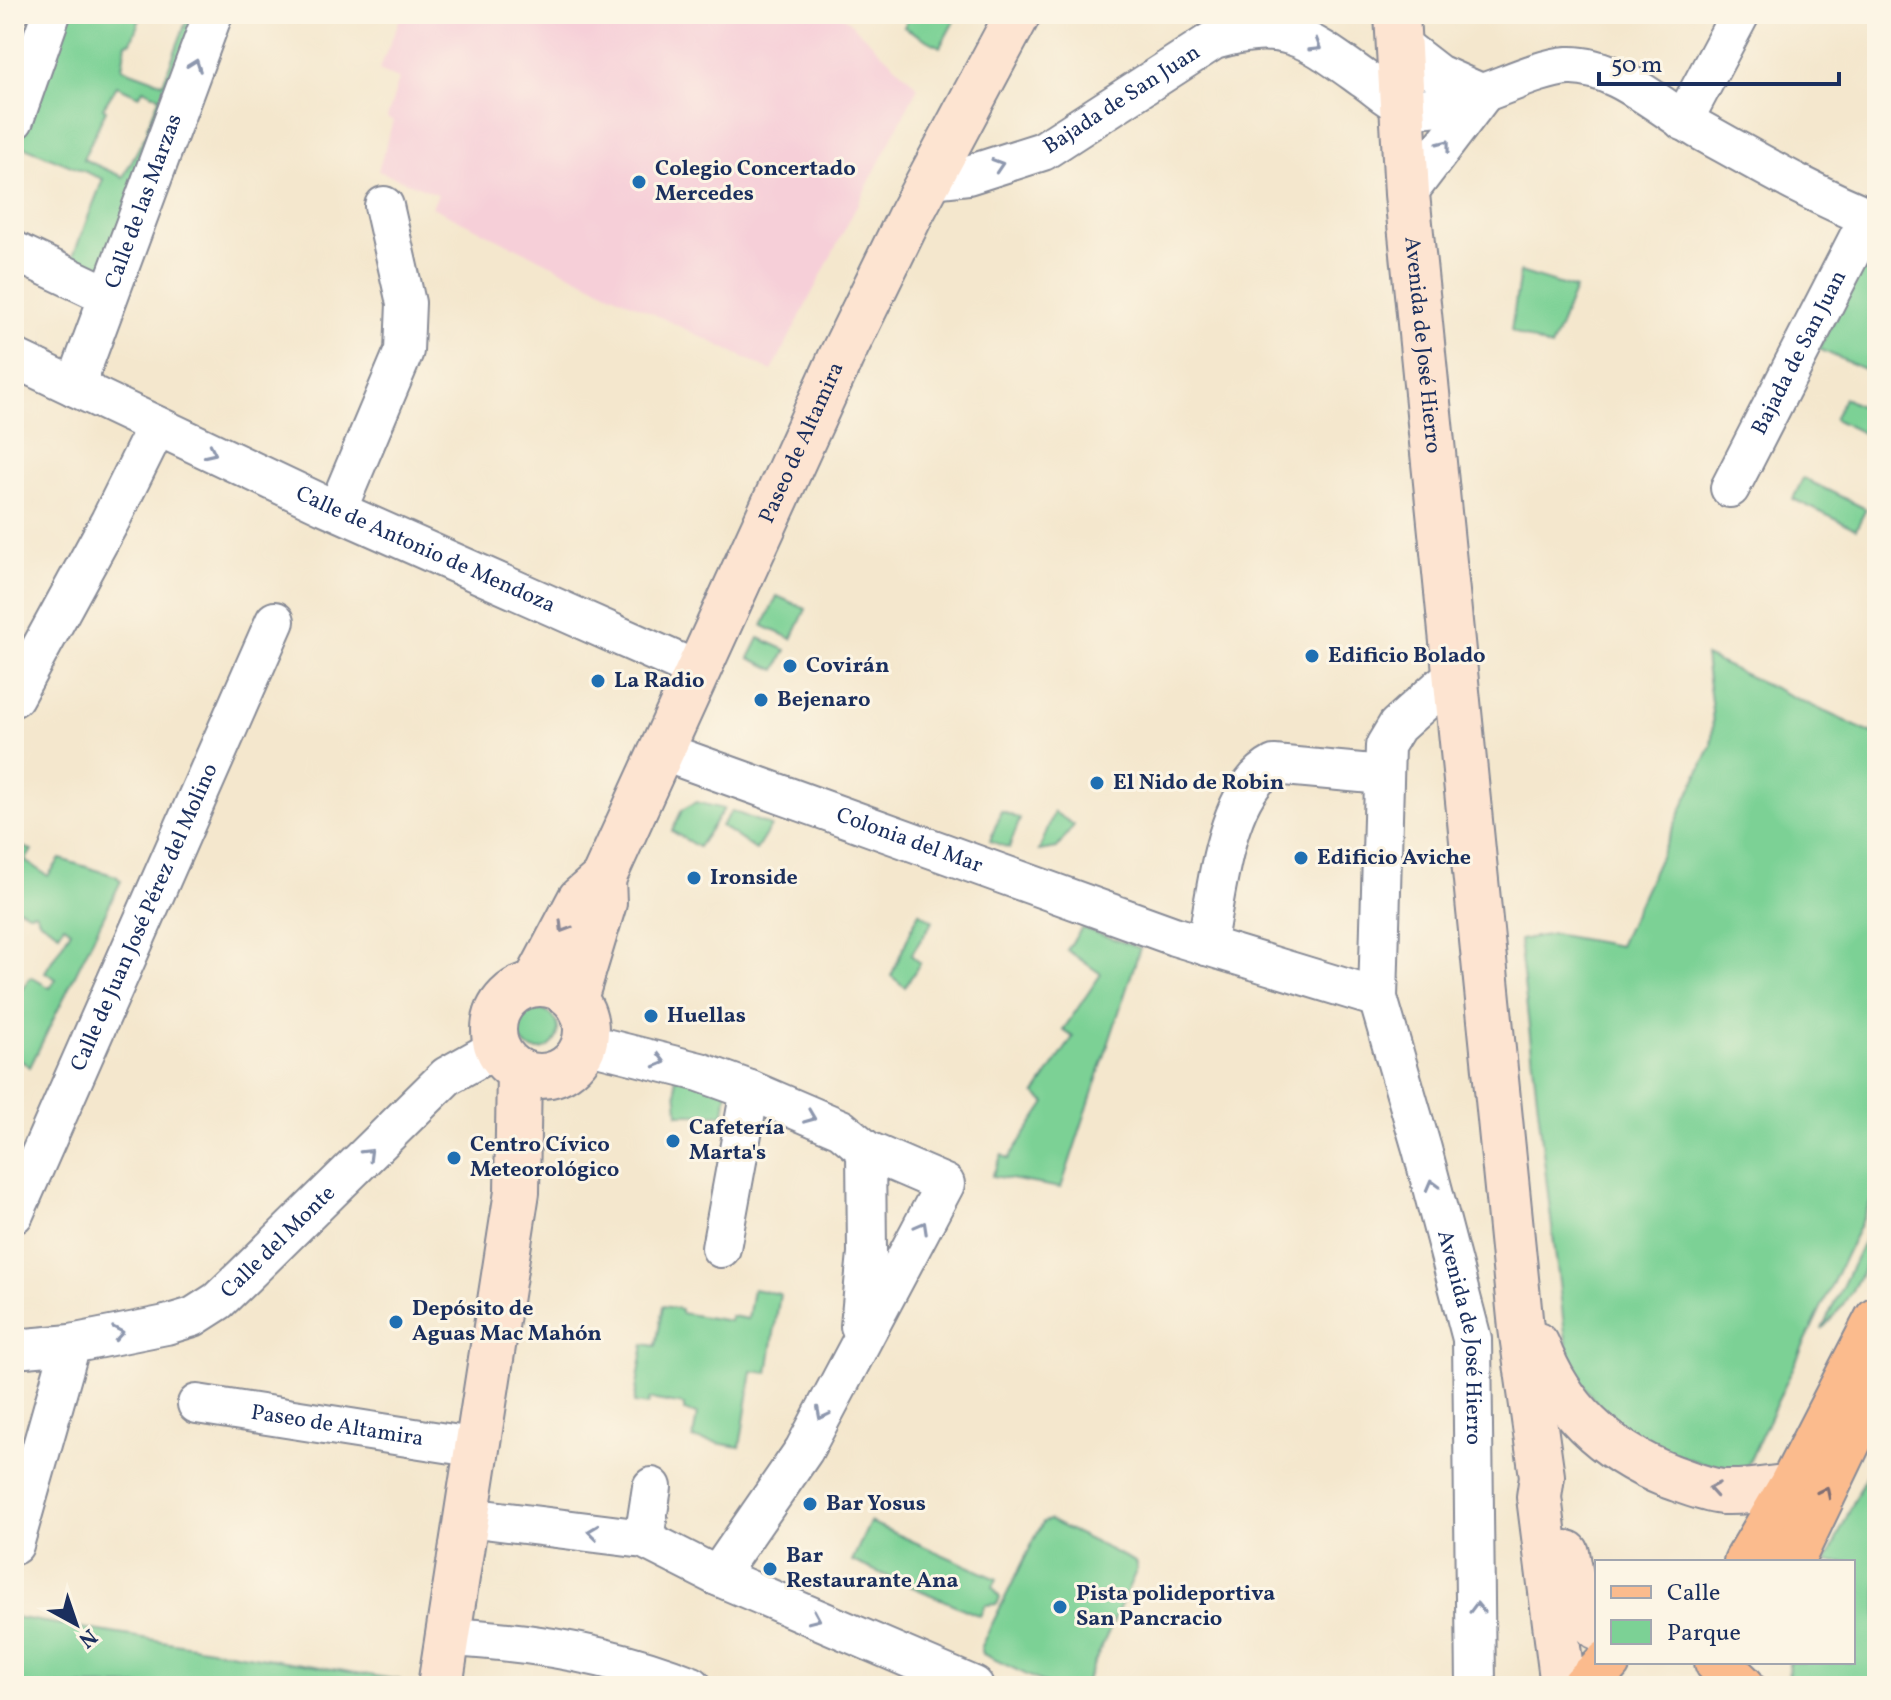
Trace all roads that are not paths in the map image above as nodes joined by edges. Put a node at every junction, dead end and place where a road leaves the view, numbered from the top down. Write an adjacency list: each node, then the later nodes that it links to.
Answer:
1 (51, 14): 8 (street)
2 (213, 14): 15 (street, Calle de las Marzas, one-way to 2)
3 (1018, 14): 10 (main road, Paseo de Altamira)
4 (1740, 14): 9 (street)
5 (1397, 28): 6 (street); 7 (main road, Avenida de José Hierro)
6 (1483, 94): 7 (street, Bajada de San Juan); 9 (street, Bajada de San Juan); 11 (street, Bajada de San Juan, one-way to 6)
7 (1400, 104): 10 (street, Bajada de San Juan, one-way to 7); 11 (main road, Avenida de José Hierro)
8 (14, 120)
9 (1683, 121): 13 (street, Bajada de San Juan)
10 (931, 179): 22 (main road, Paseo de Altamira)
11 (1407, 194): 23 (main road, Avenida de José Hierro)
12 (384, 206): 20 (street)
13 (1873, 218): 19 (street, Bajada de San Juan)
14 (14, 251): 15 (street)
15 (107, 295): 17 (street, Calle de las Marzas)
16 (14, 358): 17 (street, Calle de Antonio de Mendoza)
17 (75, 387): 18 (street, Calle de Antonio de Mendoza)
18 (157, 426): 20 (street, Calle de Antonio de Mendoza, one-way to 20); 24 (street)
19 (1730, 488)
20 (337, 510): 22 (street, Calle de Antonio de Mendoza)
21 (275, 621): 37 (street, Calle de Juan José Pérez del Molino)
22 (696, 670): 25 (main road, Paseo de Altamira)
23 (1455, 674): 26 (street, Avenida de José Hierro); 40 (main road, Avenida de José Hierro)
24 (14, 697)
25 (661, 751): 27 (main road, Paseo de Altamira); 28 (street, Colonia del Mar)
26 (1383, 775): 28 (street); 30 (street, Avenida de José Hierro)
27 (603, 879): 29 (main road, Paseo de Altamira, one-way to 29); 31 (main road, Paseo de Altamira)
28 (1206, 946): 30 (street)
29 (535, 984): 31 (main road); 33 (main road)
30 (1378, 998): 64 (street, Avenida de José Hierro, one-way to 30)
31 (575, 999): 32 (main road)
32 (574, 1057): 33 (main road); 34 (street, one-way to 34); 36 (main road)
33 (508, 1059): 36 (main road); 42 (street, Calle del Monte, one-way to 33)
34 (750, 1090): 35 (street, one-way to 35); 38 (street)
35 (866, 1150): 39 (street); 39 (street, one-way to 35)
36 (517, 1192): 46 (main road)
37 (14, 1214)
38 (721, 1248)
39 (883, 1261): 55 (street, one-way to 55)
40 (1519, 1298): 47 (main road, Avenida de José Hierro); 48 (main road, Avenida de José Hierro, one-way to 40)
41 (1877, 1319): 48 (main road)
42 (71, 1344): 43 (street, Calle del Monte); 52 (street)
43 (14, 1349)
44 (1877, 1383): 54 (main road, one-way to 44)
45 (197, 1404): 46 (street, Paseo de Altamira)
46 (478, 1448): 50 (main road)
47 (1542, 1476): 56 (main road, Avenida de José Hierro); 65 (main road, Avenida de José Hierro)
48 (1791, 1486): 53 (main road)
49 (652, 1487): 51 (street)
50 (468, 1517): 51 (street, one-way to 50); 57 (main road)
51 (644, 1539): 55 (street)
52 (14, 1545)
53 (1747, 1560)
54 (1792, 1560)
55 (717, 1576): 63 (street, one-way to 63)
56 (1595, 1624)
57 (447, 1637): 61 (main road); 62 (street)
58 (1606, 1664): 66 (main road)
59 (1719, 1664): 67 (main road)
60 (1757, 1664): 68 (main road)
61 (440, 1686)
62 (692, 1686)
63 (974, 1686)
64 (1476, 1686)
65 (1563, 1686)
66 (1584, 1686)
67 (1742, 1686)
68 (1753, 1686)

